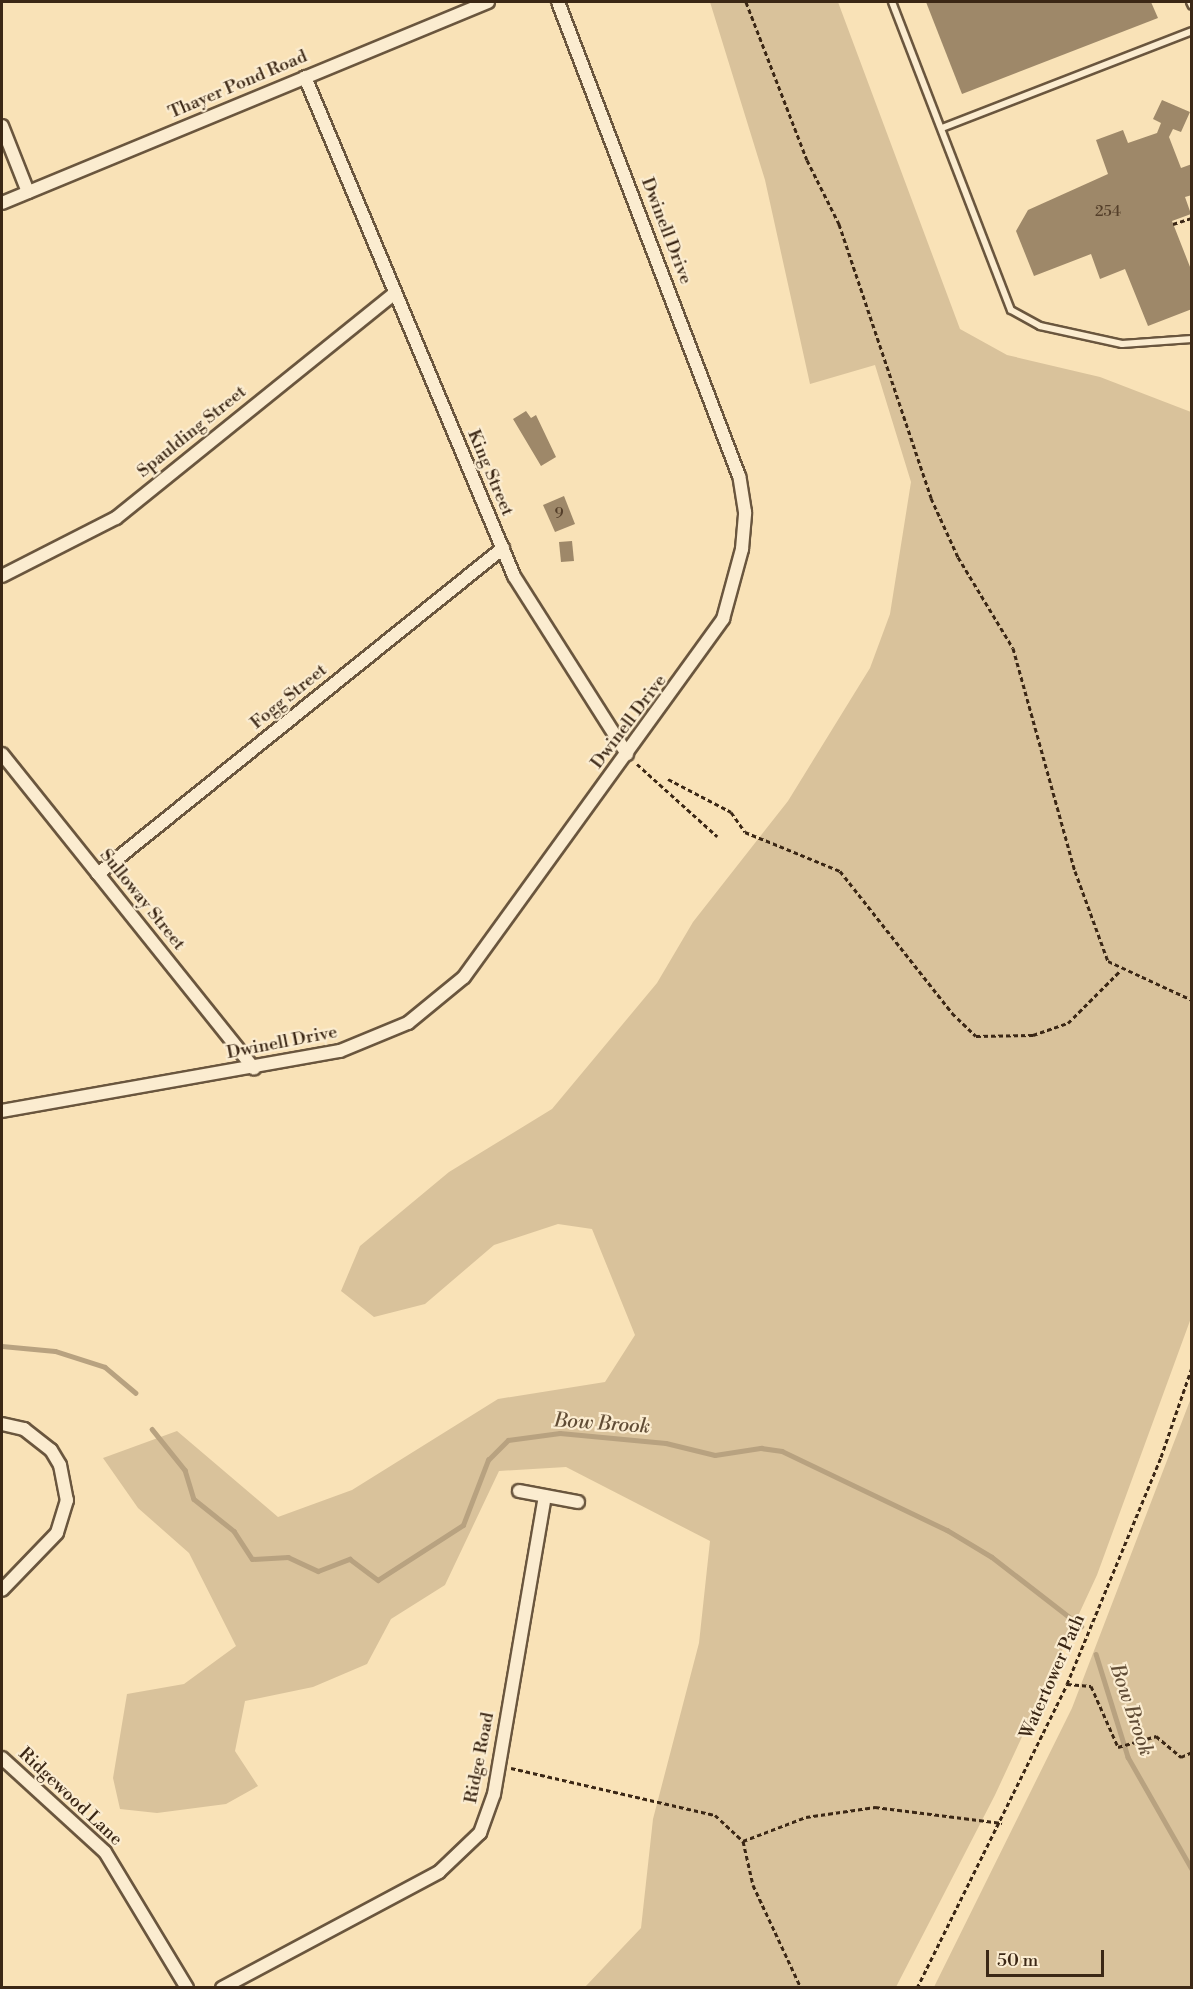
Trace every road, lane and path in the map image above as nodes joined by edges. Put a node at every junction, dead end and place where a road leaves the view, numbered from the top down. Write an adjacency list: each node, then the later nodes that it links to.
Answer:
1 (488, 2): 8 (street, Thayer Pond Road)
2 (558, 2): 20 (street, Dwinell Drive)
3 (746, 2): 24 (path)
4 (891, 2): 10 (lane)
5 (1190, 2): 6 (lane)
6 (1191, 6)
7 (1191, 31): 10 (lane)
8 (305, 77): 11 (street, Thayer Pond Road); 15 (street, King Street)
9 (2, 126): 11 (street)
10 (942, 128): 16 (lane)
11 (28, 192): 12 (street, Thayer Pond Road)
12 (2, 202)
13 (1191, 218): 14 (path)
14 (1173, 224)
15 (392, 295): 17 (street, King Street); 18 (street, Spaulding Street)
16 (1191, 339)
17 (503, 548): 20 (street, King Street); 23 (street, Fogg Street)
18 (2, 576)
19 (2, 754): 23 (street, Sulloway Street)
20 (627, 754): 22 (path); 26 (street, Dwinell Drive)
21 (668, 778): 24 (path)
22 (717, 836)
23 (98, 874): 26 (street, Sulloway Street)
24 (1120, 970): 25 (path)
25 (1191, 999)
26 (254, 1068): 27 (street, Dwinell Drive)
27 (2, 1111)
28 (1191, 1367): 34 (path, Watertower Path)
29 (2, 1424): 33 (street)
30 (519, 1491): 31 (street)
31 (545, 1496): 32 (street); 37 (street, Ridge Road)
32 (578, 1502)
33 (2, 1590)
34 (1067, 1684): 35 (path); 38 (path, Watertower Path)
35 (1191, 1752)
36 (2, 1758): 40 (street, Ridgewood Lane)
37 (498, 1765): 39 (path); 41 (street, Ridge Road)
38 (1003, 1823): 39 (path); 43 (path, Watertower Path)
39 (743, 1841): 42 (path)
40 (187, 1988)
41 (222, 1988)
42 (801, 1988)
43 (917, 1988)

